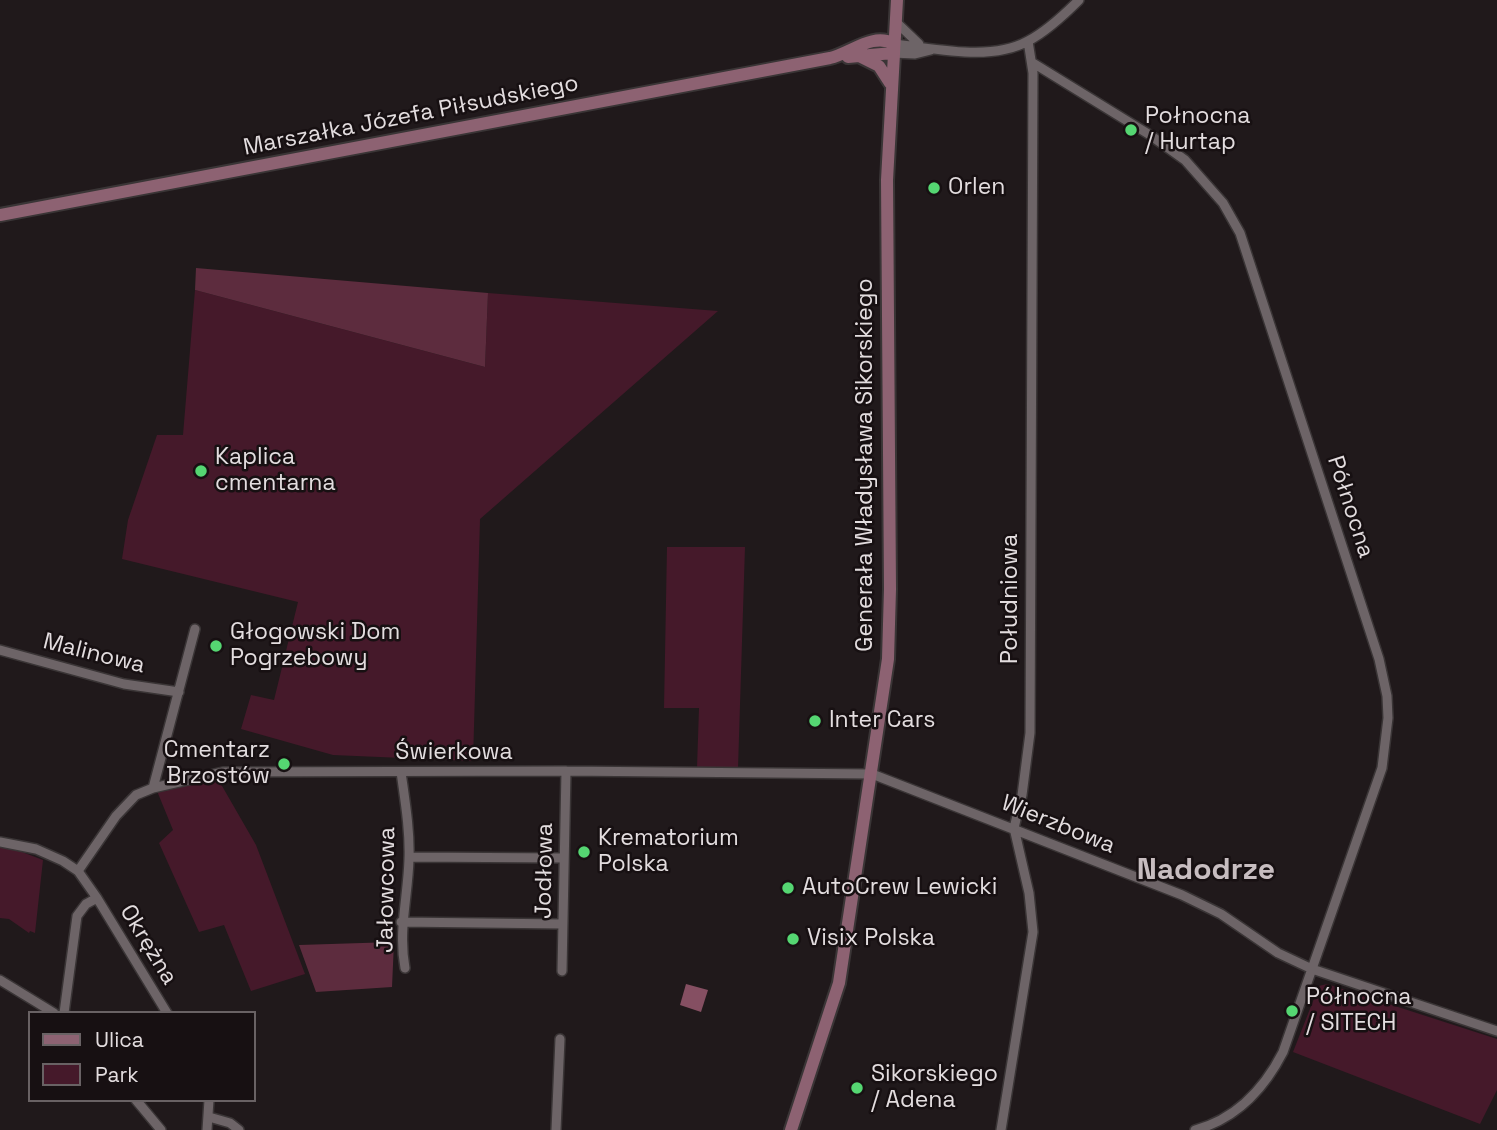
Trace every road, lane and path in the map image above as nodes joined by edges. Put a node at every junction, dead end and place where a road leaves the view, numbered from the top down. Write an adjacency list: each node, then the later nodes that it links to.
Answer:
1 (897, 0): 3 (street, Generała Władysława Sikorskiego)
2 (1079, 0): 4 (street)
3 (895, 22): 5 (street); 6 (street, Generała Władysława Sikorskiego)
4 (1028, 41): 7 (street); 10 (street)
5 (923, 47): 6 (street); 7 (street)
6 (894, 48): 7 (street); 8 (street, Marszałka Józefa Piłsudskiego); 9 (street, Marszałka Józefa Piłsudskiego); 11 (street, Generała Władysława Sikorskiego)
7 (933, 50)
8 (857, 56): 9 (street, Marszałka Józefa Piłsudskiego); 11 (street)
9 (830, 58): 12 (street, Marszałka Józefa Piłsudskiego)
10 (1033, 63): 20 (street, Południowa); 29 (street, Północna)
11 (891, 85): 18 (street, Generała Władysława Sikorskiego)
12 (0, 215)
13 (195, 629): 15 (street)
14 (0, 650): 15 (street, Malinowa)
15 (180, 692): 19 (street)
16 (566, 771): 17 (street, Świerkowa); 18 (street, Świerkowa); 23 (street, Jodłowa)
17 (401, 772): 19 (street, Świerkowa); 22 (street, Jałowcowa)
18 (872, 774): 20 (street, Wierzbowa); 44 (street, Generała Władysława Sikorskiego)
19 (153, 788): 24 (street, Świerkowa)
20 (1014, 828): 29 (street, Wierzbowa); 45 (street, Południowa)
21 (0, 842): 24 (street, Okrężna)
22 (409, 857): 23 (street); 26 (street, Jałowcowa)
23 (564, 858): 27 (street, Jodłowa)
24 (78, 871): 25 (street, Okrężna)
25 (97, 898): 33 (street, Okrężna); 34 (street, Okrężna)
26 (401, 922): 27 (street); 28 (street, Jałowcowa)
27 (563, 924): 30 (street, Jodłowa)
28 (405, 968)
29 (1312, 969): 35 (street, Wierzbowa); 46 (street, Północna)
30 (562, 971)
31 (0, 980): 32 (street)
32 (51, 1011)
33 (64, 1011)
34 (166, 1011)
35 (1497, 1031)
36 (560, 1039): 43 (street)
37 (137, 1102): 40 (street)
38 (209, 1102): 39 (street)
39 (209, 1117): 41 (street); 42 (street)
40 (161, 1130)
41 (207, 1130)
42 (239, 1130)
43 (556, 1130)
44 (791, 1130)
45 (1001, 1130)
46 (1195, 1130)

